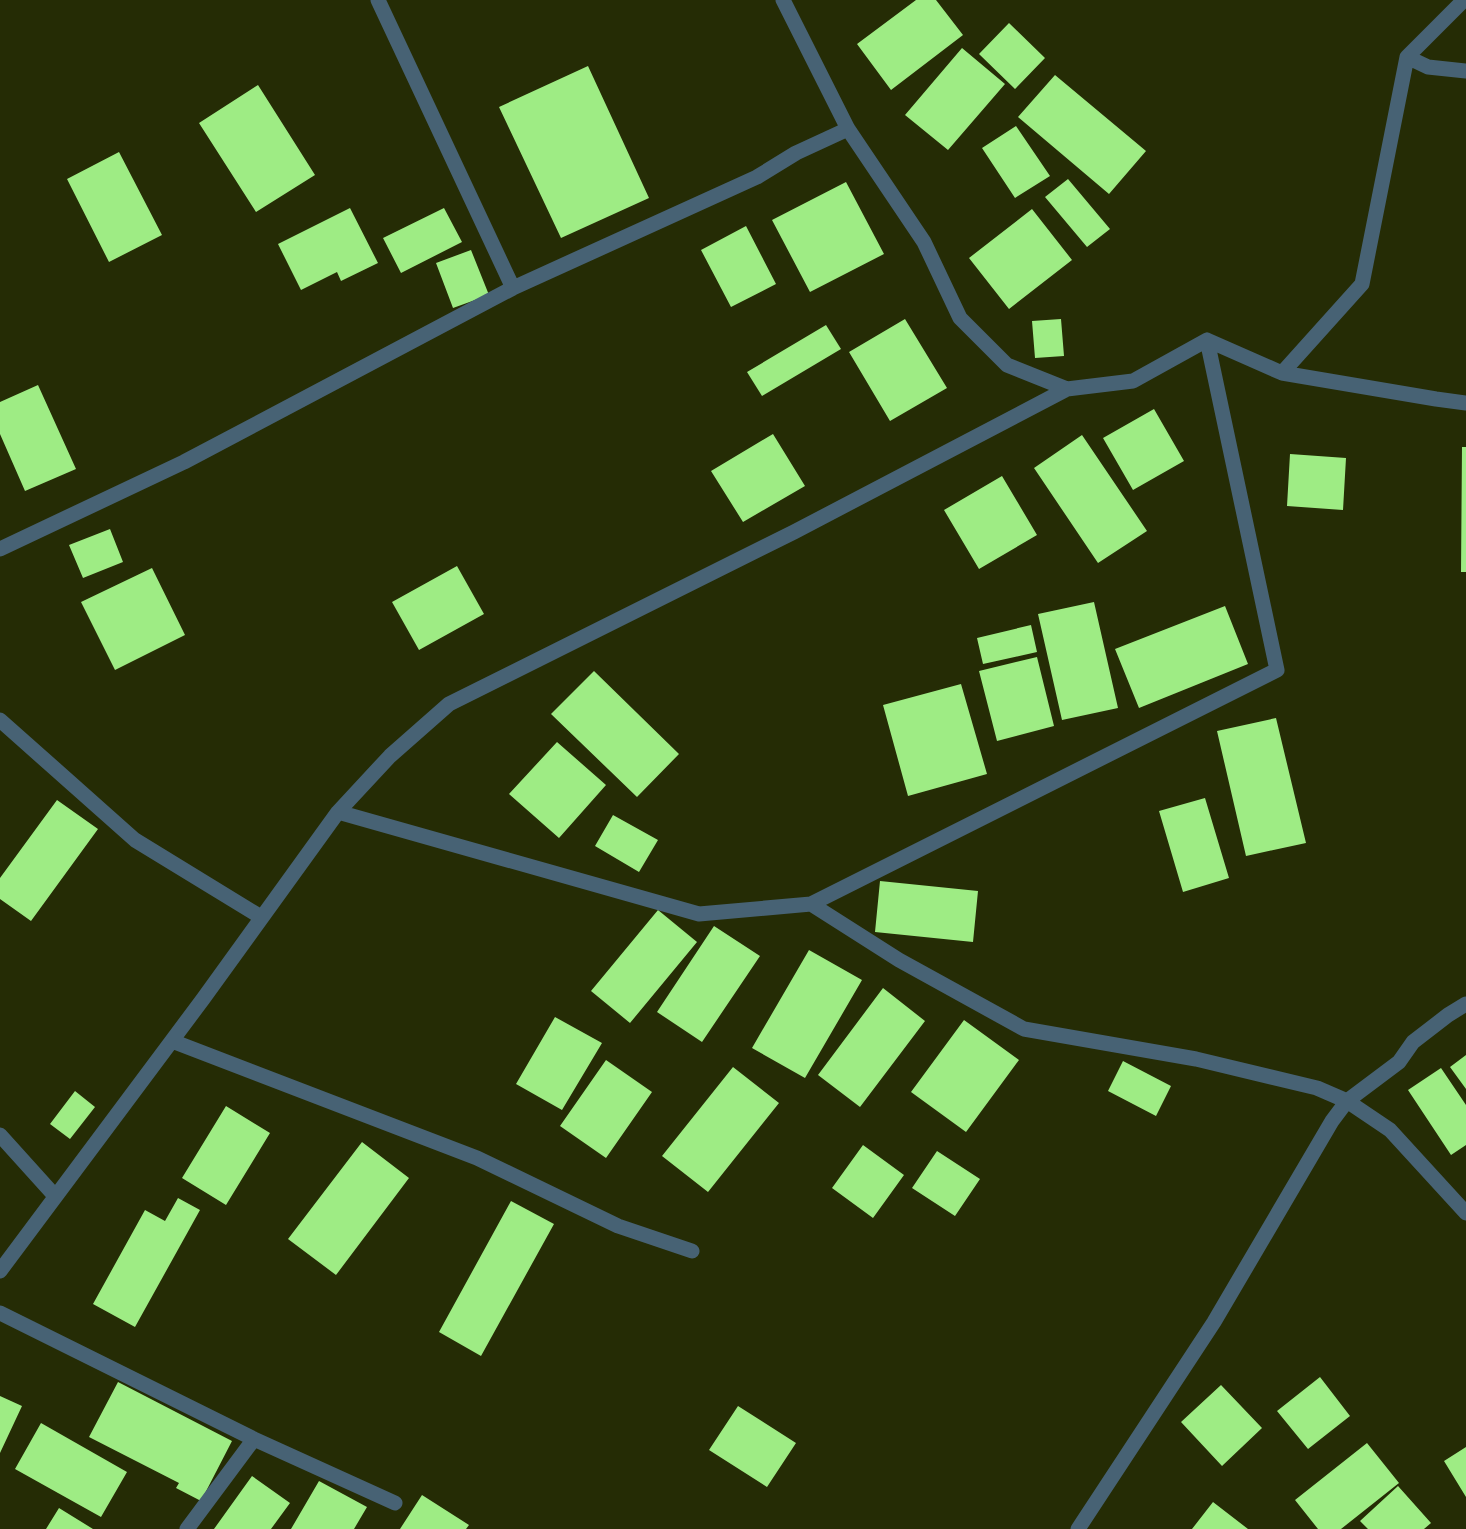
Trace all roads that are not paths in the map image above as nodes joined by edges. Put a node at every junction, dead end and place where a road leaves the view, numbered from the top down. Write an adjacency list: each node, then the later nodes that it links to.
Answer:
1 (378, 0): 7 (street)
2 (783, 0): 6 (street)
3 (1464, 0): 4 (street)
4 (1407, 57): 5 (street); 9 (street)
5 (1466, 71)
6 (848, 129): 7 (street); 10 (street)
7 (513, 288): 12 (street)
8 (1207, 340): 9 (street); 10 (street); 15 (street)
9 (1282, 373): 11 (street)
10 (1067, 389): 14 (street)
11 (1466, 403)
12 (0, 549)
13 (0, 720): 16 (street)
14 (338, 812): 15 (street); 16 (street)
15 (811, 904): 19 (street)
16 (261, 917): 18 (street)
17 (1466, 1004): 19 (street)
18 (172, 1041): 21 (street); 23 (street)
19 (1347, 1101): 22 (street); 29 (street)
20 (0, 1135): 21 (street)
21 (55, 1196): 24 (street)
22 (1466, 1213)
23 (692, 1251)
24 (0, 1271)
25 (0, 1313): 26 (street)
26 (254, 1439): 27 (street); 28 (street)
27 (394, 1503)
28 (187, 1529)
29 (1078, 1529)

